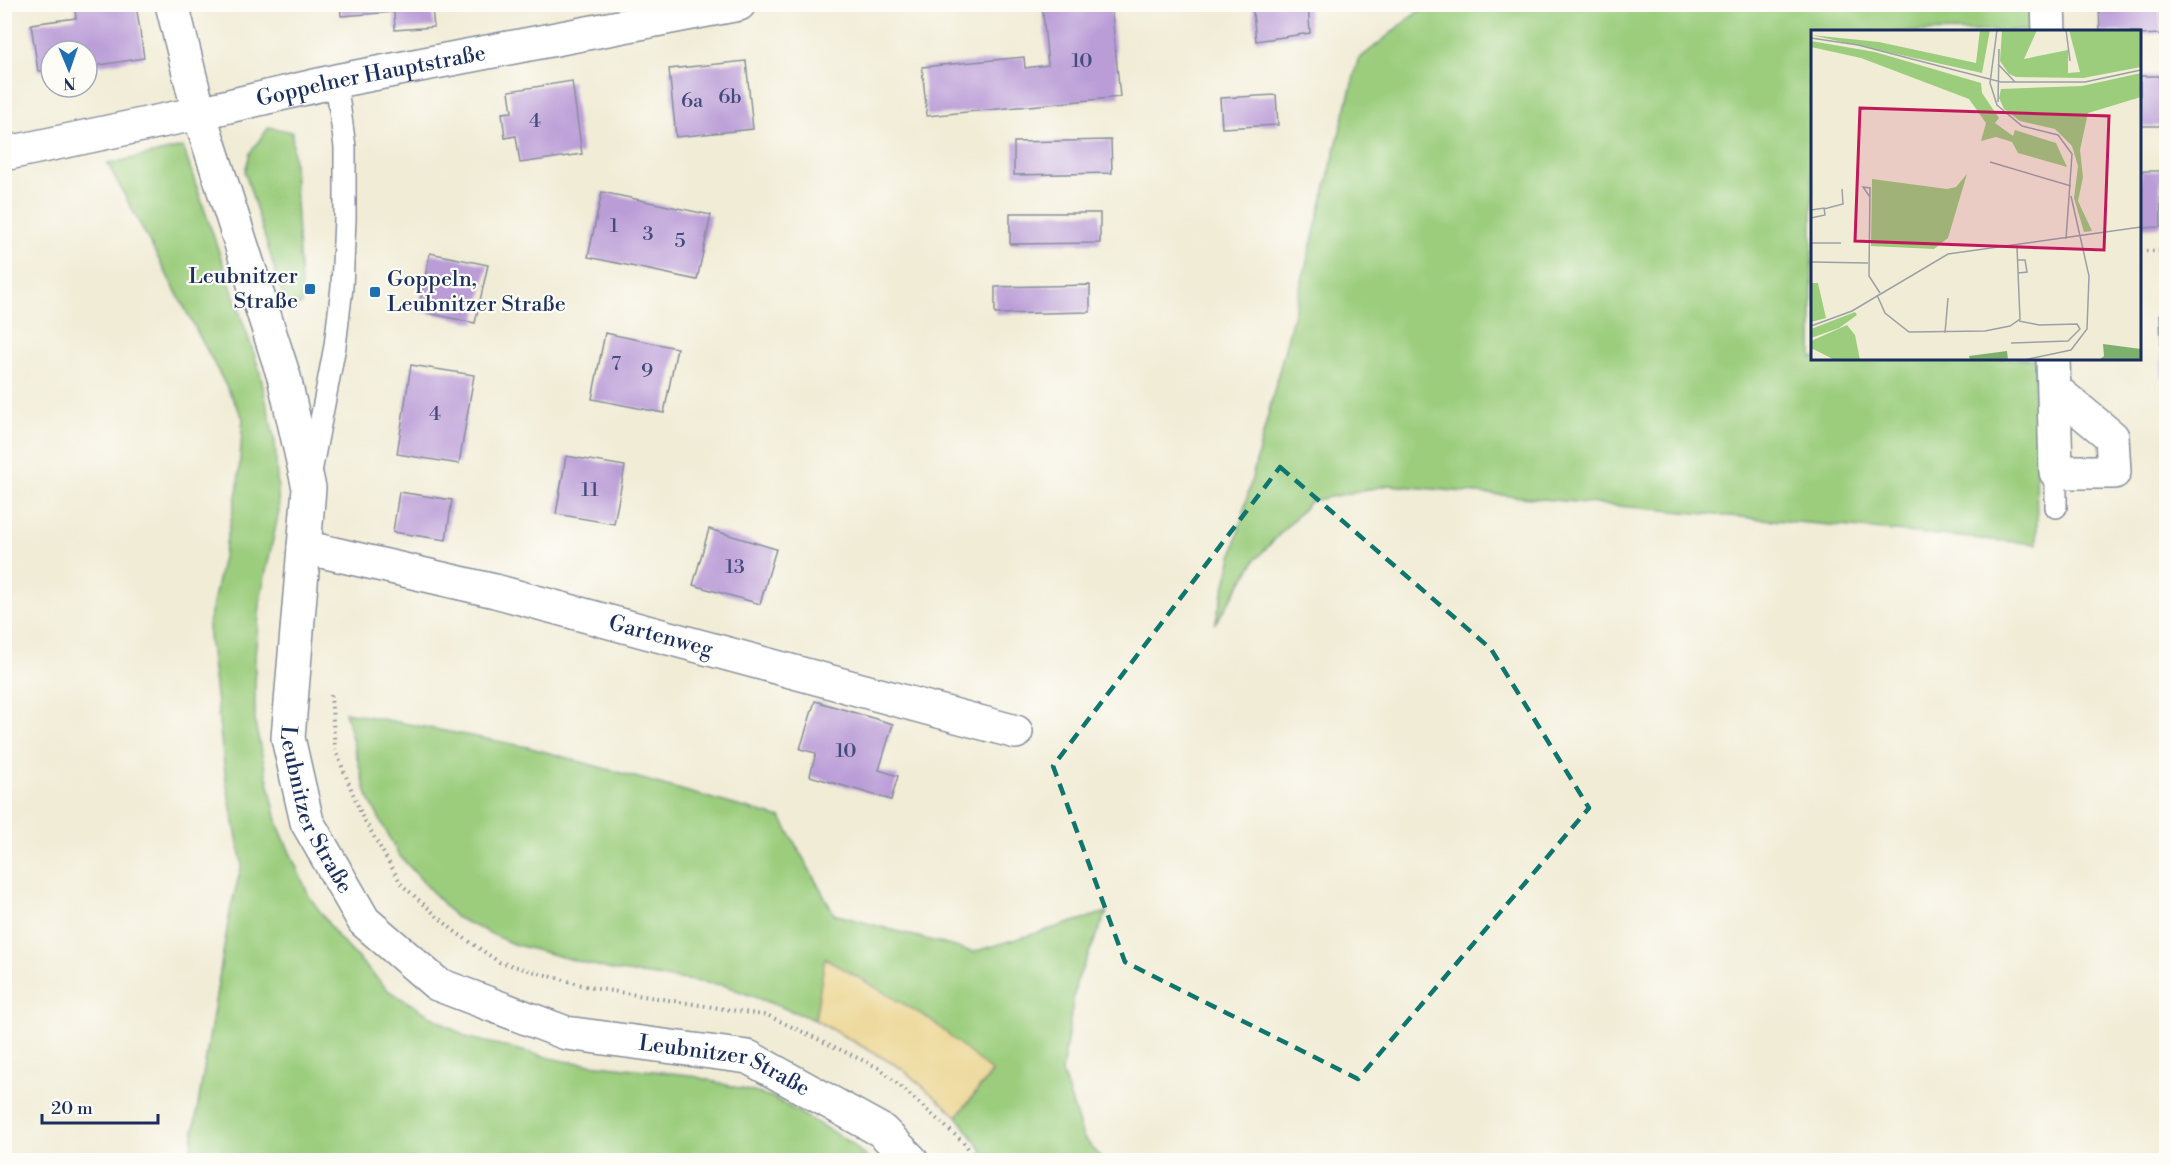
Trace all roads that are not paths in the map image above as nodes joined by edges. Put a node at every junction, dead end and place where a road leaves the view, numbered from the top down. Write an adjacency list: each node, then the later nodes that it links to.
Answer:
1 (172, 4): 6 (street)
2 (739, 4): 5 (street, Goppelner Hauptstraße)
3 (2048, 4): 4 (street)
4 (2049, 30)
5 (336, 81): 6 (street, Goppelner Hauptstraße); 10 (lane, Leubnitzer Straße)
6 (199, 113): 7 (street, Goppelner Hauptstraße); 10 (street)
7 (4, 154)
8 (2054, 374): 9 (street); 9 (street)
9 (2056, 472): 11 (lane)
10 (309, 488): 12 (street, Leubnitzer Straße)
11 (2056, 507)
12 (304, 547): 13 (street, Gartenweg); 14 (street, Leubnitzer Straße)
13 (1016, 732)
14 (911, 1161)

